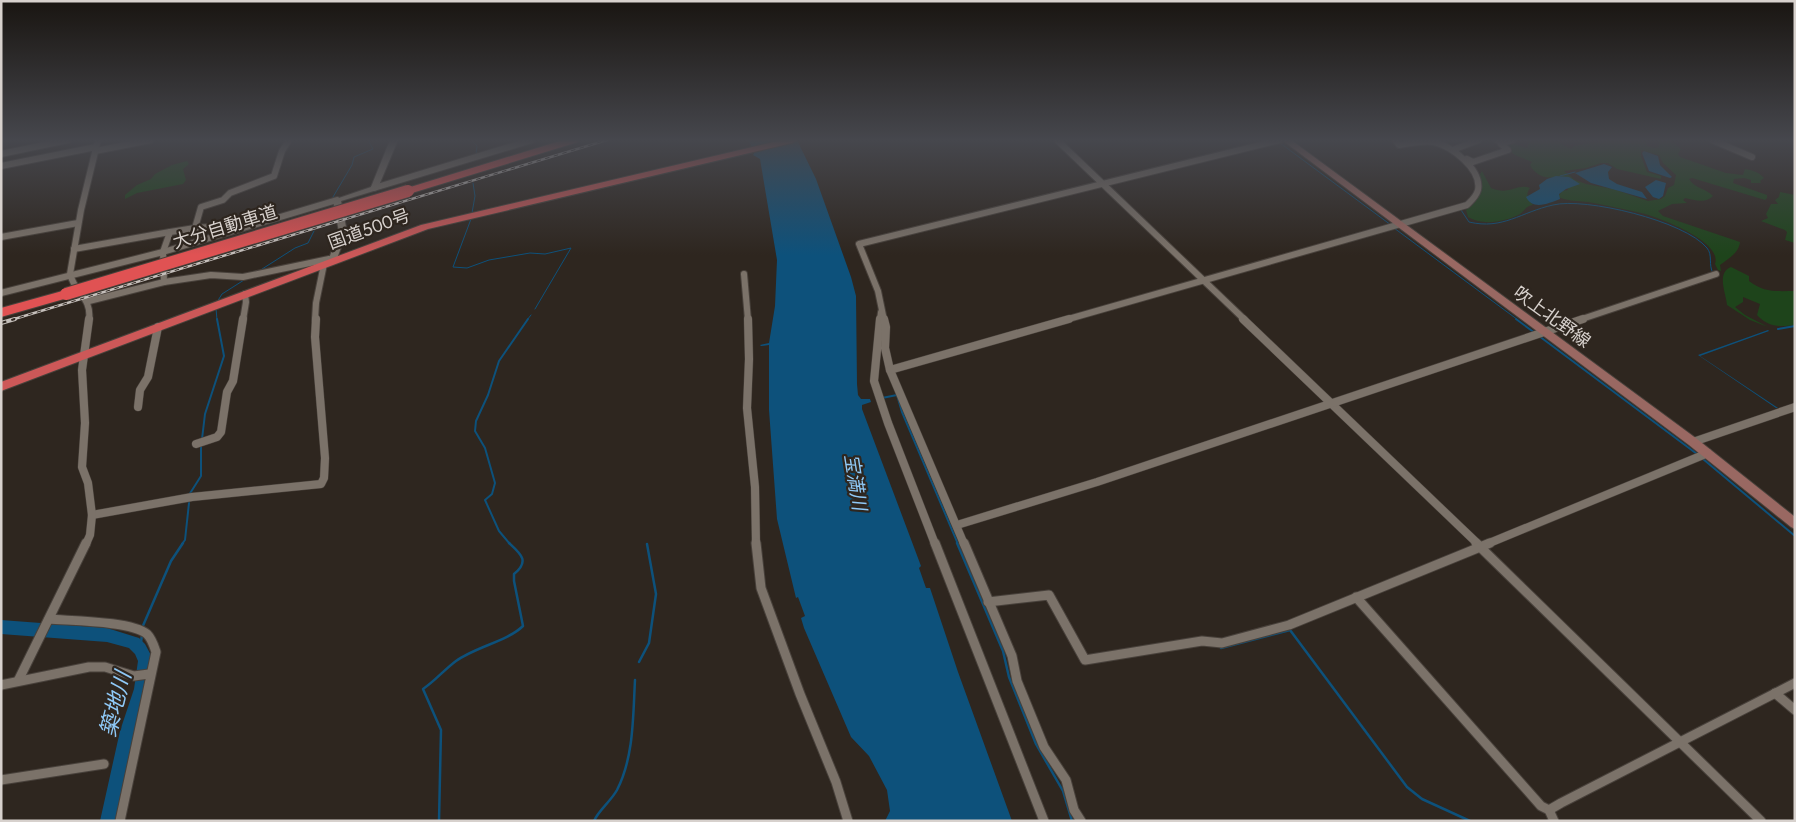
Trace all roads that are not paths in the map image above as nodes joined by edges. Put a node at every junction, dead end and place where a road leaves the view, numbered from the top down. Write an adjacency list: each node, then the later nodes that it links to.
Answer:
1 (89, 178): 16 (street)
2 (270, 178): 19 (street)
3 (378, 178): 13 (street)
4 (406, 178): 13 (street)
5 (440, 178): 14 (highway, 大分自動車道)
6 (443, 178): 14 (highway, 大分自動車道)
7 (628, 178): 24 (highway, 国道500号)
8 (1096, 178): 12 (street)
9 (1125, 178): 12 (street)
10 (1337, 178): 17 (main road, 吹上北野線)
11 (1477, 178): 17 (street)
12 (1102, 184): 28 (street); 37 (street)
13 (374, 188): 15 (street)
14 (407, 189): 32 (highway, 大分自動車道, bridge)
15 (337, 200): 18 (street); 24 (street)
16 (78, 223): 21 (street); 22 (street)
17 (1398, 224): 28 (street); 40 (main road, 吹上北野線)
18 (250, 226): 19 (street); 23 (street)
19 (195, 228): 20 (street)
20 (170, 232): 22 (street); 23 (street)
21 (1, 237)
22 (74, 249): 25 (street)
23 (163, 252): 25 (street); 29 (street)
24 (330, 261): 29 (street); 34 (highway, 国道500号); 50 (street)
25 (70, 274): 31 (street); 35 (street)
26 (744, 274): 68 (street)
27 (1716, 274): 40 (street)
28 (1203, 280): 42 (street); 44 (street)
29 (164, 282): 35 (street)
30 (1, 288): 31 (street)
31 (16, 289): 33 (street)
32 (66, 291): 36 (highway, 大分自動車道); 38 (highway, 大分自動車道)
33 (1, 293)
34 (245, 294): 39 (highway, 国道500号); 48 (street)
35 (89, 301): 41 (street)
36 (1, 307)
37 (881, 310): 42 (street); 69 (street)
38 (1, 313)
39 (158, 327): 41 (highway, 国道500号); 45 (street)
40 (1545, 332): 44 (street); 47 (main road, 吹上北野線)
41 (83, 356): 43 (highway, 国道500号); 50 (street)
42 (890, 370): 52 (street)
43 (1, 387)
44 (1331, 404): 52 (street); 53 (street)
45 (138, 407)
46 (1795, 407): 47 (street)
47 (1693, 442): 49 (main road, 吹上北野線)
48 (196, 444)
49 (1708, 453): 51 (main road, 吹上北野線); 53 (street)
50 (92, 515): 56 (street)
51 (1795, 524)
52 (957, 525): 55 (street)
53 (1481, 547): 54 (street); 63 (street)
54 (1356, 597): 55 (street); 66 (street)
55 (988, 602): 70 (street)
56 (48, 620): 58 (street); 67 (street)
57 (150, 674): 58 (street)
58 (18, 681): 60 (street)
59 (1795, 683): 61 (street)
60 (1, 684)
61 (1775, 693): 62 (street); 63 (street)
62 (1795, 710)
63 (1680, 742): 66 (street); 72 (street)
64 (104, 764): 65 (street)
65 (1, 780)
66 (1550, 810): 71 (street)
67 (120, 821)
68 (848, 821)
69 (1044, 821)
70 (1081, 821)
71 (1554, 821)
72 (1761, 821)

